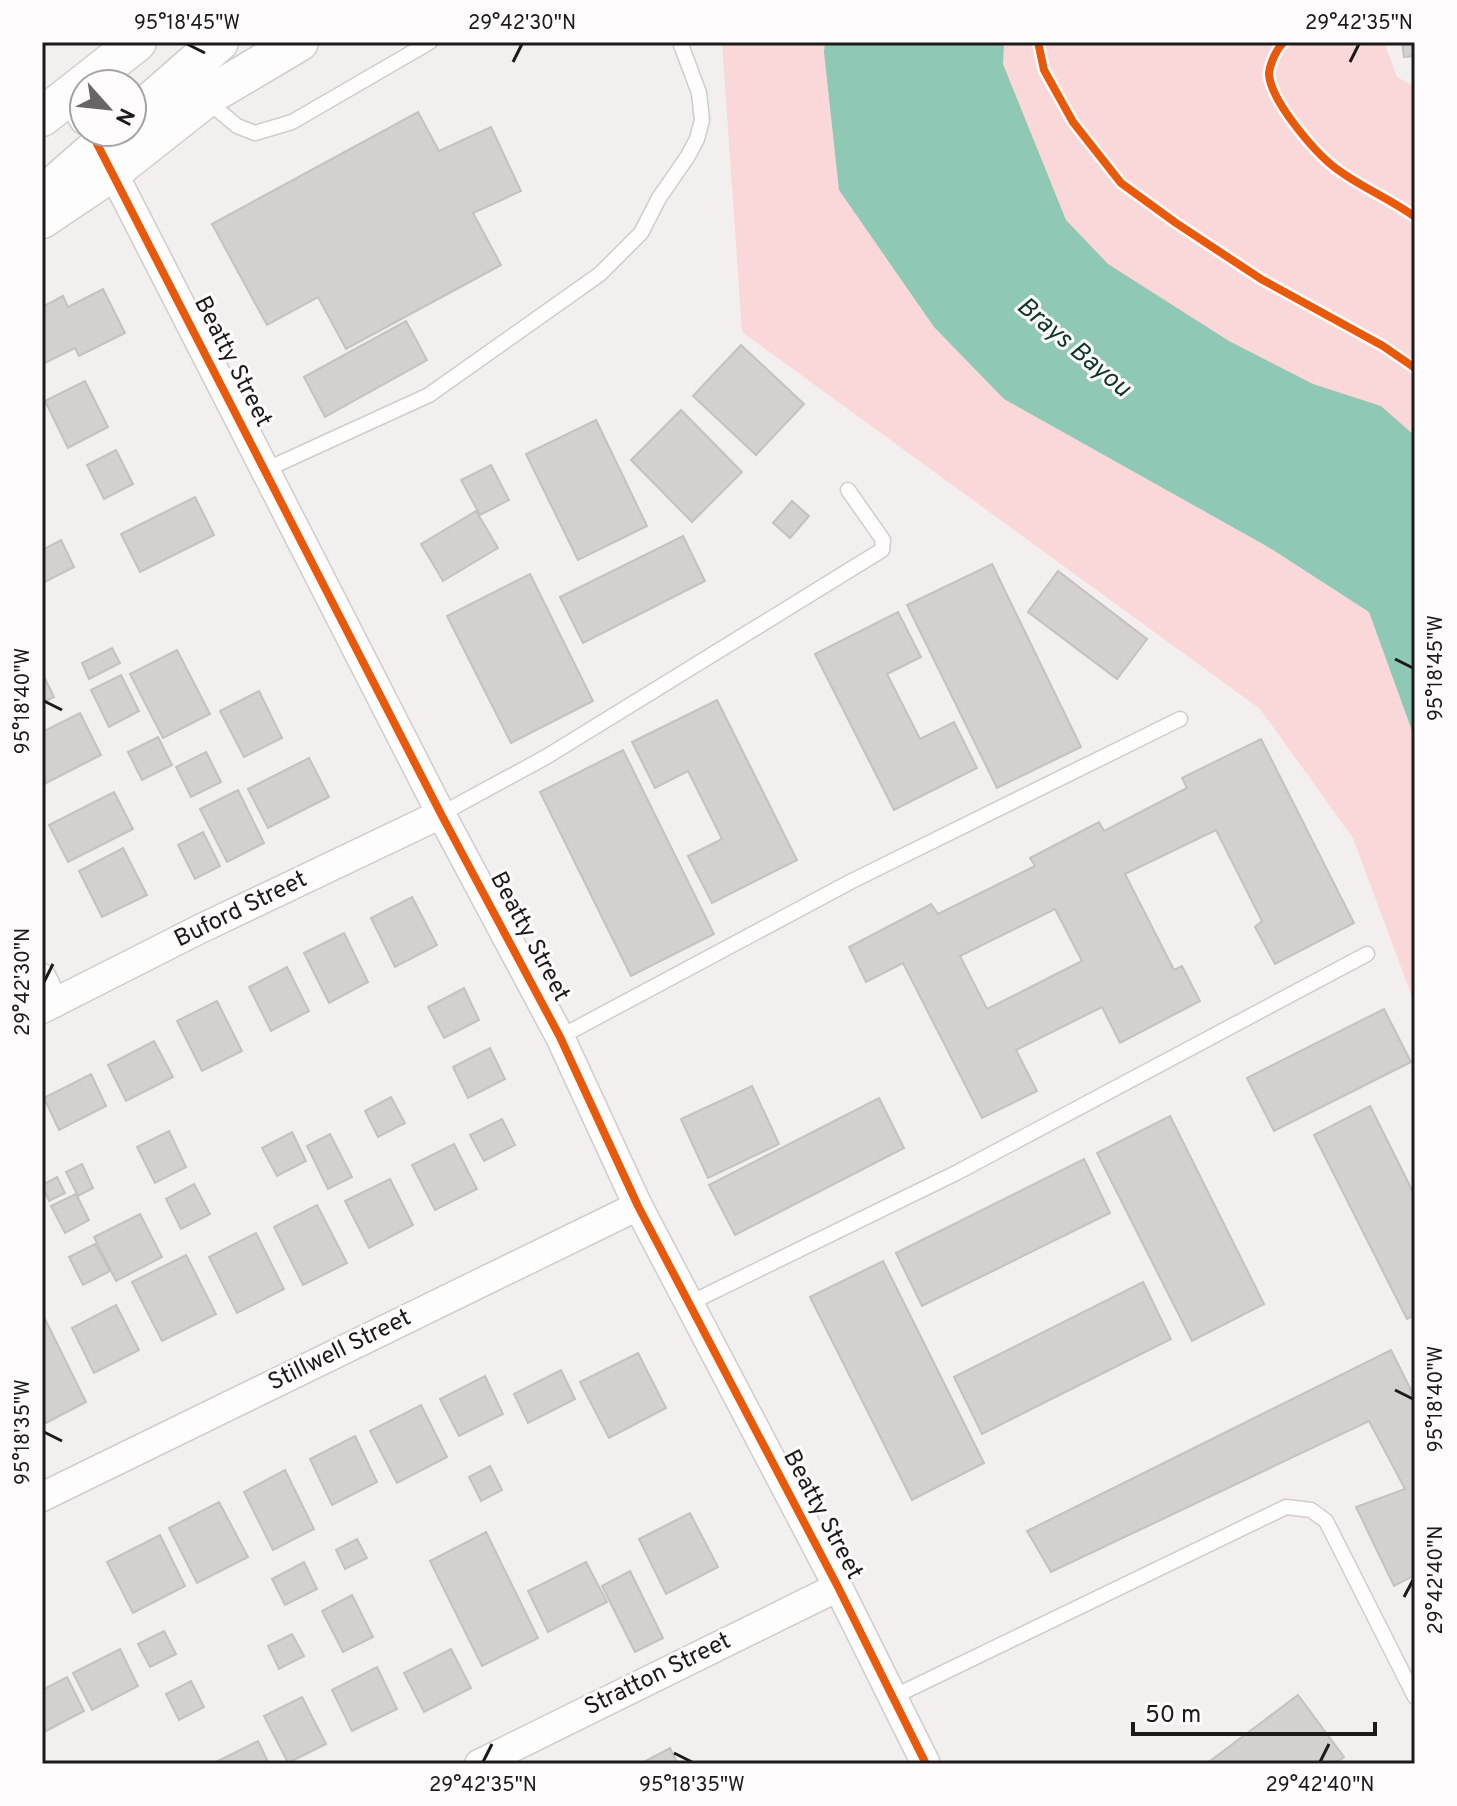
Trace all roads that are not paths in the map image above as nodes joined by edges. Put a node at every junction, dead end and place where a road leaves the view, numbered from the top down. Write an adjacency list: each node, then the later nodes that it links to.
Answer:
1 (137, 42): 6 (main road)
2 (219, 42): 8 (main road)
3 (299, 42): 7 (main road)
4 (430, 42): 7 (lane)
5 (680, 42): 15 (lane)
6 (123, 68)
7 (205, 99): 9 (main road)
8 (148, 104)
9 (148, 115)
10 (76, 148): 13 (main road)
11 (79, 148): 14 (main road)
12 (97, 148): 15 (street, Beatty Street)
13 (42, 196)
14 (42, 219)
15 (265, 470): 18 (street, Beatty Street)
16 (848, 490): 18 (lane)
17 (1180, 719): 21 (lane)
18 (441, 814): 20 (street, Buford Street); 21 (street, Beatty Street)
19 (1367, 954): 23 (lane)
20 (46, 997)
21 (560, 1037): 22 (street, Beatty Street)
22 (638, 1206): 23 (street, Beatty Street); 24 (street, Stillwell Street)
23 (688, 1304): 25 (street, Beatty Street)
24 (42, 1497)
25 (838, 1587): 26 (street, Beatty Street); 28 (street, Stratton Street)
26 (893, 1697): 27 (lane); 29 (street, Beatty Street)
27 (1415, 1697)
28 (479, 1764)
29 (926, 1764)

